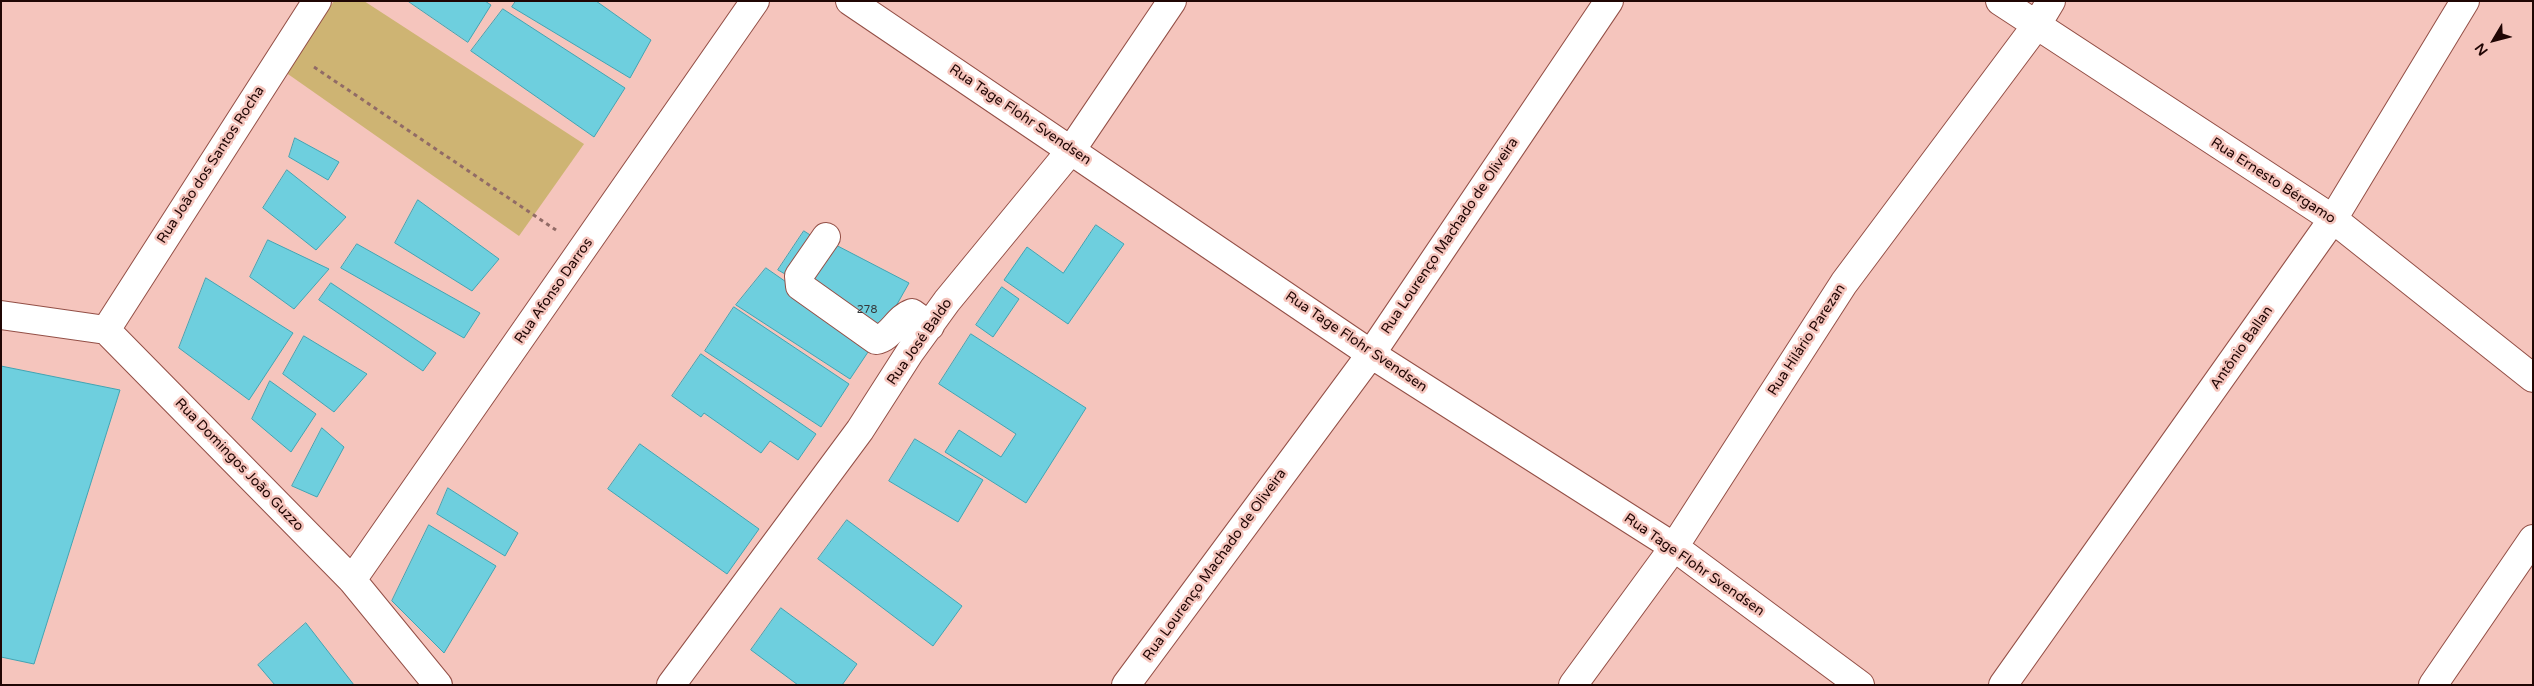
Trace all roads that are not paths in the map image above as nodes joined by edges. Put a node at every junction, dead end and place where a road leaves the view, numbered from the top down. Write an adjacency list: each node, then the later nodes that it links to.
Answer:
1 (317, 1): 15 (street, Rua João dos Santos Rocha)
2 (756, 1): 20 (street, Rua Afonso Darros)
3 (850, 1): 10 (street, Rua Tage Flohr Svendsen)
4 (1172, 1): 10 (street, Rua José Baldo)
5 (1609, 1): 16 (street, Rua Lourenço Machado de Oliveira)
6 (2000, 1): 9 (street, Rua Ernesto Bérgamo)
7 (2051, 1): 9 (street, Rua Hilário Parezan)
8 (2465, 1): 11 (street, Antônio Ballan)
9 (2036, 26): 11 (street, Rua Ernesto Bérgamo); 19 (street, Rua Hilário Parezan)
10 (1072, 149): 14 (street, Rua José Baldo); 16 (street, Rua Tage Flohr Svendsen)
11 (2333, 220): 17 (street, Rua Ernesto Bérgamo); 26 (street, Antônio Ballan)
12 (826, 237): 14 (street)
13 (1, 315): 15 (street)
14 (930, 326): 22 (street, Rua José Baldo)
15 (106, 330): 20 (street, Rua Domingos João Guzzo)
16 (1371, 354): 19 (street, Rua Tage Flohr Svendsen); 23 (street, Rua Lourenço Machado de Oliveira)
17 (2533, 378)
18 (2533, 539): 27 (street)
19 (1674, 547): 24 (street, Rua Hilário Parezan); 25 (street, Rua Tage Flohr Svendsen)
20 (352, 580): 21 (street, Rua Domingos João Guzzo)
21 (438, 685)
22 (671, 685)
23 (1126, 685)
24 (1573, 685)
25 (1860, 685)
26 (2003, 685)
27 (2432, 685)

